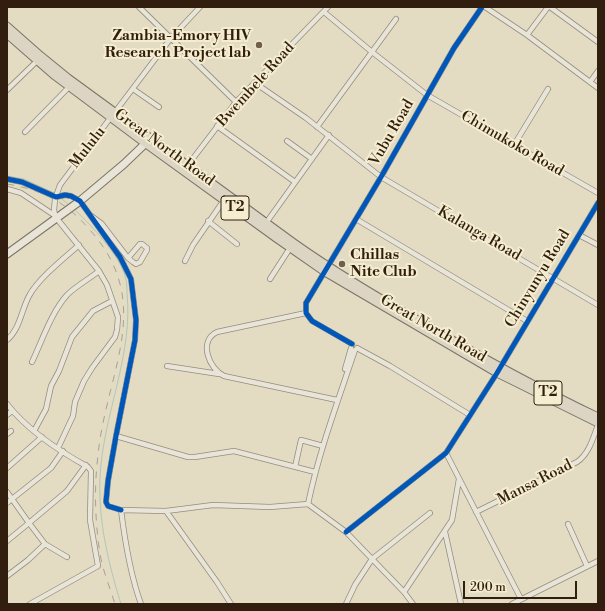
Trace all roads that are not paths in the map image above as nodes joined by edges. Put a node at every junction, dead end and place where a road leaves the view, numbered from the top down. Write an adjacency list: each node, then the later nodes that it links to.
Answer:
1 (139, 7): 12 (street)
2 (200, 7): 12 (street, Mululu)
3 (328, 7): 7 (street, Bwembele Road)
4 (482, 7): 24 (street, Vubu Road)
5 (485, 7): 11 (street)
6 (549, 7): 11 (street); 13 (street)
7 (324, 12): 14 (street, Chimukoko Road); 18 (street, Bwembele Road)
8 (396, 19): 14 (street)
9 (7, 26): 15 (main road, Great North Road / T2)
10 (7, 34): 15 (main road, Great North Road / T2)
11 (527, 35): 17 (street)
12 (171, 38): 21 (street, Mululu); 25 (street)
13 (598, 42)
14 (372, 52): 24 (street, Chimukoko Road); 29 (street)
15 (39, 58): 19 (main road, Great North Road / T2); 23 (street); 27 (main road, Great North Road / T2)
16 (598, 71): 17 (street)
17 (590, 82): 20 (street)
18 (255, 83): 25 (street, Bwembele Road); 29 (street, Kalanga Road)
19 (70, 86): 27 (main road, Great North Road / T2); 30 (street)
20 (598, 88)
21 (133, 89): 26 (street); 27 (street, Mululu)
22 (548, 89): 34 (street)
23 (7, 90)
24 (427, 95): 34 (street, Chimukoko Road); 37 (street, Vubu Road)
25 (236, 102): 28 (street, Bwembele Road)
26 (159, 107)
27 (113, 115): 32 (main road, Great North Road / T2); 42 (street, Mululu)
28 (217, 126): 36 (street, Bwembele Road); 39 (street)
29 (317, 126): 31 (street, Kalanga Road)
30 (25, 132)
31 (329, 135): 35 (street); 37 (street, Kalanga Road)
32 (148, 141): 36 (main road, Great North Road / T2); 43 (main road, Great North Road / T2); 44 (main road)
33 (287, 141): 35 (street)
34 (514, 146): 41 (street, Chimukoko Road)
35 (312, 159): 39 (street)
36 (188, 165): 50 (main road, Great North Road / T2)
37 (381, 177): 48 (street, Vubu Road); 61 (street, Kalanga Road)
38 (7, 179): 42 (street)
39 (295, 182): 50 (street)
40 (7, 189): 47 (street)
41 (598, 193)
42 (56, 197): 44 (street); 47 (street, Mululu)
43 (224, 200): 49 (street); 55 (main road, Great North Road / T2)
44 (80, 201): 46 (street); 47 (main road)
45 (598, 203): 51 (street, Chinyunyu Road)
46 (89, 214): 57 (street); 81 (street)
47 (56, 217): 53 (street); 56 (main road)
48 (356, 219): 59 (street, Vubu Road); 66 (street)
49 (208, 221): 52 (street); 58 (street)
50 (266, 223): 59 (main road, Great North Road / T2)
51 (579, 235): 54 (street); 61 (street, Chinyunyu Road)
52 (237, 244)
53 (79, 245): 60 (street); 67 (street)
54 (598, 245)
55 (290, 248): 59 (main road, Great North Road / T2); 62 (street)
56 (7, 254)
57 (128, 258): 57 (street)
58 (185, 261)
59 (326, 269): 65 (street, Vubu Road); 71 (main road, Great North Road / T2)
60 (99, 271): 63 (street); 69 (street)
61 (554, 278): 64 (street, Kalanga Road); 66 (street, Chinyunyu Road)
62 (270, 279)
63 (112, 301): 80 (street); 84 (street)
64 (598, 305)
65 (306, 313): 68 (street); 72 (street)
66 (527, 321): 71 (street, Chinyunyu Road)
67 (7, 340)
68 (354, 348): 73 (street); 77 (street)
69 (32, 362)
70 (167, 366): 72 (street)
71 (498, 370): 77 (street, Chinyunyu Road); 78 (main road, Great North Road / T2); 79 (main road, Great North Road / T2)
72 (219, 374): 73 (street)
73 (337, 400): 83 (street)
74 (7, 404): 75 (street)
75 (12, 411): 76 (street); 80 (street)
76 (7, 415)
77 (470, 415): 86 (street, Chinyunyu Road)
78 (598, 416)
79 (598, 424): 98 (street, Mansa Road)
80 (34, 431): 82 (street)
81 (116, 436): 88 (street); 96 (street)
82 (42, 437): 84 (street); 89 (street)
83 (323, 446): 88 (street); 90 (street)
84 (58, 448): 85 (street)
85 (64, 451): 87 (street); 93 (street)
86 (446, 453): 91 (street); 102 (street, Chinyunyu Road)
87 (86, 465): 100 (street); 113 (street)
88 (295, 467): 90 (street)
89 (7, 468)
90 (315, 472): 95 (street)
91 (459, 479): 98 (street); 103 (street)
92 (7, 492): 93 (street)
93 (12, 499): 94 (street); 100 (street)
94 (7, 503)
95 (308, 504): 97 (street); 102 (street)
96 (121, 510): 97 (street); 114 (street)
97 (166, 510): 115 (street)
98 (476, 512): 112 (street)
99 (430, 513): 107 (street)
100 (29, 523): 104 (street); 105 (street)
101 (568, 524): 109 (street)
102 (346, 532): 107 (street)
103 (445, 532): 111 (street); 118 (street)
104 (7, 541)
105 (45, 544): 106 (street); 110 (street)
106 (67, 557)
107 (372, 559): 111 (street); 116 (street)
108 (598, 560): 109 (street)
109 (587, 566): 112 (street)
110 (7, 576)
111 (404, 592): 117 (street)
112 (521, 599): 119 (street)
113 (30, 604)
114 (141, 604)
115 (231, 604)
116 (346, 604)
117 (413, 604)
118 (461, 604)
119 (512, 604)

